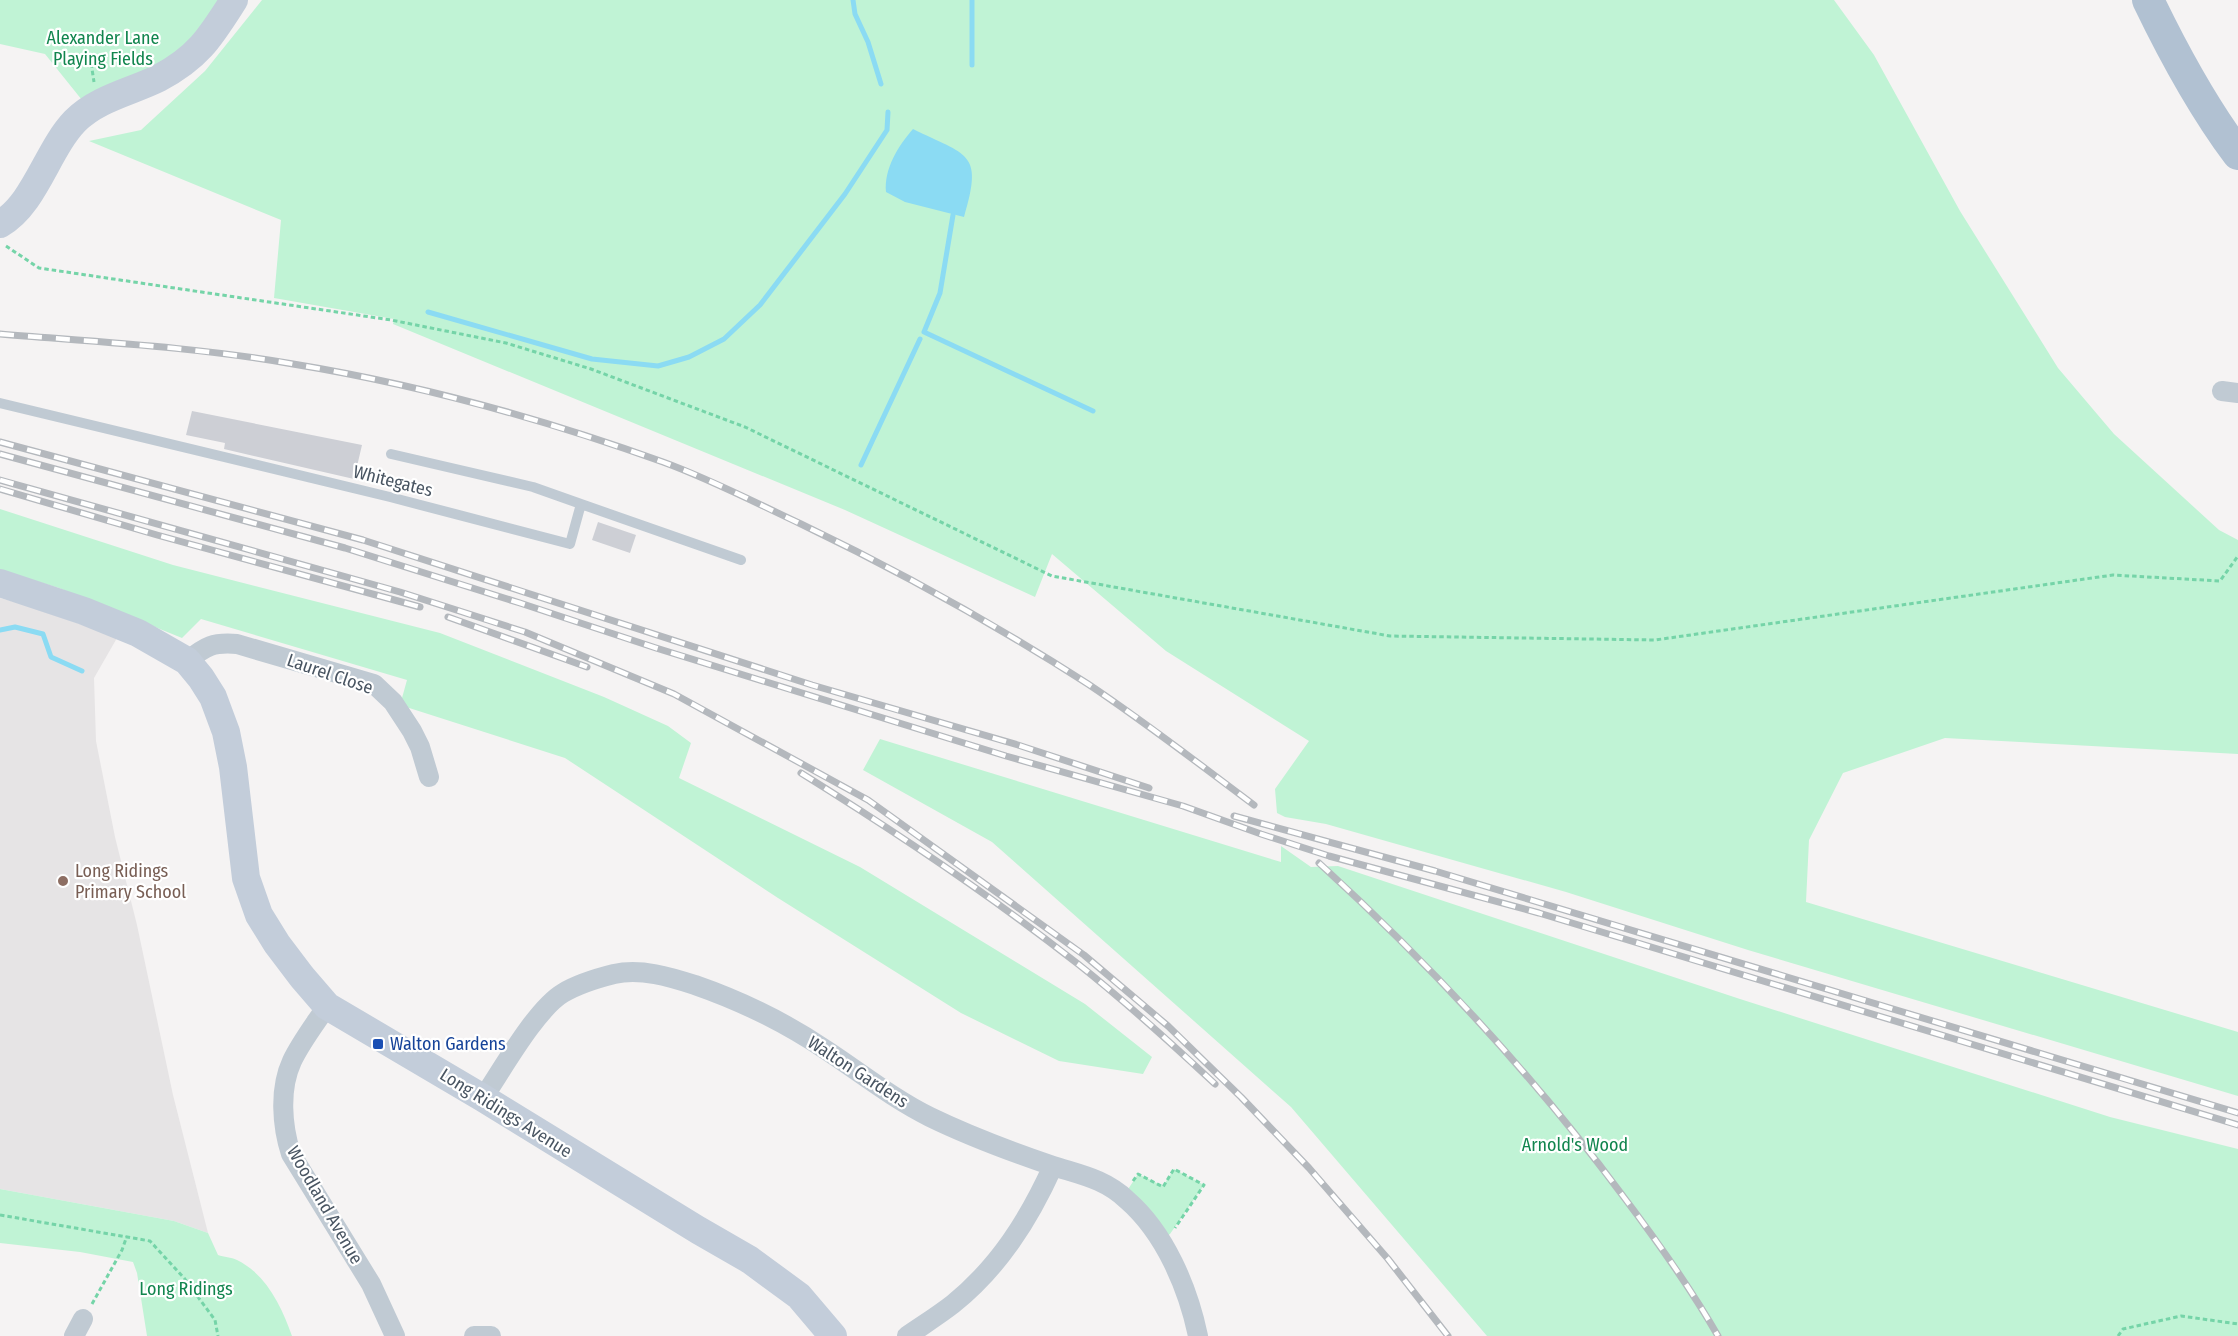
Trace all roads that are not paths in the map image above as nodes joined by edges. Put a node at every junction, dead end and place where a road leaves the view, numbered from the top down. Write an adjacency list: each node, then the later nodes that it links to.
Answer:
1 (234, 0): 4 (street)
2 (2148, 0): 3 (main road)
3 (2238, 154)
4 (0, 224)
5 (0, 403): 7 (lane, Whitegates)
6 (391, 454): 7 (lane)
7 (581, 504): 8 (lane)
8 (741, 560)
9 (0, 583): 10 (street, Long Ridings Avenue)
10 (187, 661): 11 (street, Laurel Close); 12 (street, Long Ridings Avenue)
11 (429, 777)
12 (327, 1006): 13 (street, Long Ridings Avenue); 17 (street, Woodland Avenue)
13 (483, 1098): 14 (street, Walton Gardens); 20 (street, Long Ridings Avenue)
14 (1053, 1166): 21 (street); 22 (street, Walton Gardens)
15 (83, 1318): 16 (street)
16 (74, 1336)
17 (395, 1336)
18 (474, 1336): 19 (street)
19 (491, 1336)
20 (833, 1336)
21 (908, 1336)
22 (1198, 1336)

